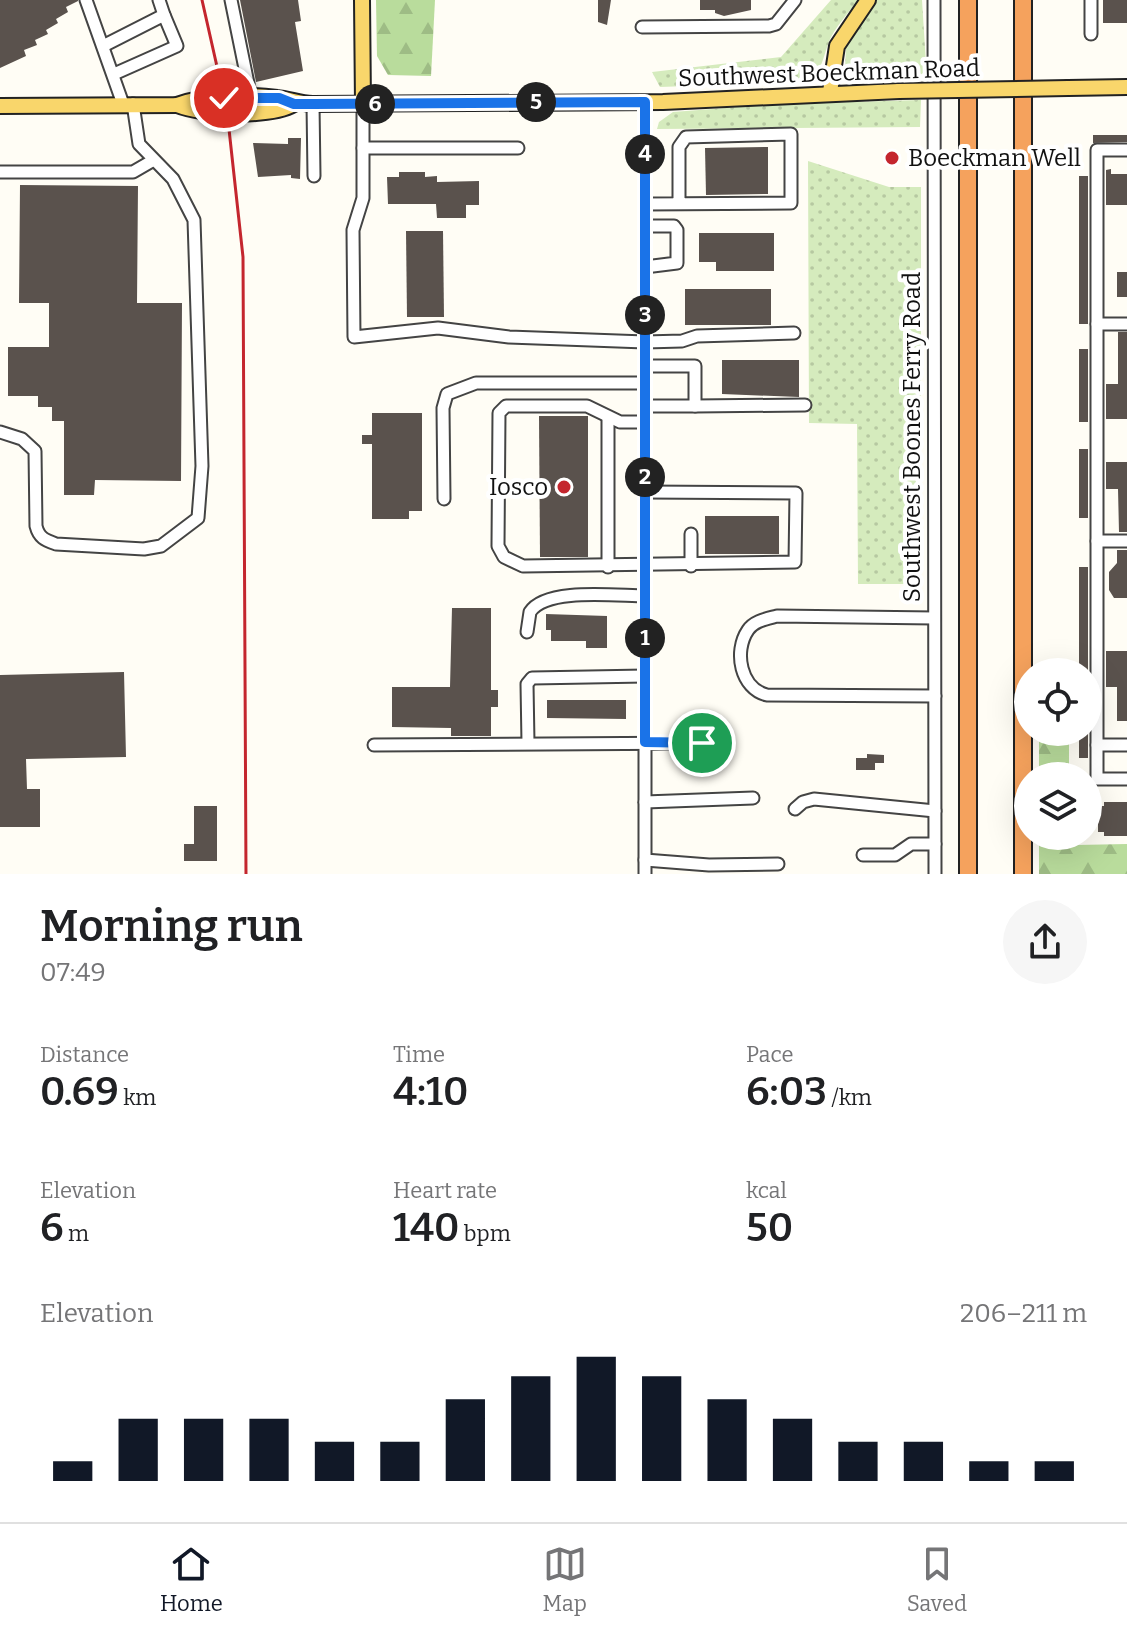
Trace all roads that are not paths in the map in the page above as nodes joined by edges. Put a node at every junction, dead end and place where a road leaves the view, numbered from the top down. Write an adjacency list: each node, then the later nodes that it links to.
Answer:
1 (86, 0): 14 (street)
2 (159, 0): 11 (street)
3 (231, 0): 18 (street)
4 (362, 0): 23 (main road)
5 (795, 0): 12 (street)
6 (868, 0): 17 (main road)
7 (934, 0): 57 (street, Southwest Boones Ferry Road)
8 (968, 0): 80 (highway)
9 (1023, 0): 81 (highway)
10 (1091, 0): 13 (street)
11 (164, 15): 14 (street); 15 (street)
12 (642, 27)
13 (1091, 34)
14 (103, 46): 15 (street)
15 (114, 74): 20 (street)
16 (1127, 87): 17 (main road, Southwest Boeckman Road, bridge)
17 (830, 92): 19 (main road, Southwest Boeckman Road)
18 (251, 98): 21 (main road, Southwest Boeckman Road); 24 (main road, Southwest Boeckman Road)
19 (645, 102): 23 (main road, Southwest Boeckman Road); 32 (street)
20 (128, 104): 24 (main road, Southwest Boeckman Road); 25 (main road, Southwest Boeckman Road); 29 (street)
21 (294, 104): 22 (main road, Southwest Boeckman Road); 24 (main road, Southwest Boeckman Road)
22 (313, 104): 23 (main road, Southwest Boeckman Road); 31 (street)
23 (363, 104): 26 (street)
24 (177, 105)
25 (0, 106)
26 (363, 148): 27 (street); 39 (street)
27 (518, 148)
28 (1127, 150): 36 (street)
29 (152, 161): 30 (street); 47 (street)
30 (0, 172)
31 (314, 176)
32 (645, 204): 33 (street); 34 (street)
33 (679, 204): 33 (street)
34 (645, 226): 35 (street); 35 (street)
35 (645, 267): 39 (street)
36 (1097, 324): 37 (street); 51 (street)
37 (1127, 324)
38 (794, 333): 39 (street)
39 (645, 342): 40 (street)
40 (645, 366): 41 (street); 44 (street)
41 (645, 383): 43 (street); 49 (street)
42 (805, 405): 44 (street)
43 (645, 406): 44 (street); 46 (street)
44 (695, 406)
45 (608, 418): 46 (street); 54 (street); 54 (street)
46 (645, 422): 48 (street)
47 (0, 432)
48 (645, 492): 53 (street); 55 (street)
49 (444, 499)
50 (691, 534): 53 (street)
51 (1097, 541): 52 (street); 59 (street)
52 (1127, 541)
53 (691, 566): 55 (street)
54 (608, 567): 55 (street)
55 (645, 567): 56 (street)
56 (645, 596): 58 (street); 60 (street)
57 (934, 618): 61 (street, Southwest Boones Ferry Road); 61 (street)
58 (527, 632)
59 (1097, 658)
60 (645, 676): 62 (street); 63 (street)
61 (935, 696): 73 (street, Southwest Boones Ferry Road)
62 (645, 742): 63 (street); 64 (street); 71 (street)
63 (528, 743): 65 (street)
64 (702, 743)
65 (374, 745)
66 (1102, 745): 67 (street)
67 (1127, 745)
68 (1097, 746): 69 (street)
69 (1127, 779)
70 (753, 798): 71 (street)
71 (645, 802): 76 (street)
72 (795, 809): 73 (street)
73 (935, 811): 74 (street, Southwest Boones Ferry Road)
74 (935, 844): 75 (street); 79 (street, Southwest Boones Ferry Road)
75 (863, 855)
76 (645, 860): 77 (street); 78 (street)
77 (778, 864)
78 (645, 874)
79 (935, 874)
80 (968, 874)
81 (1023, 874)

